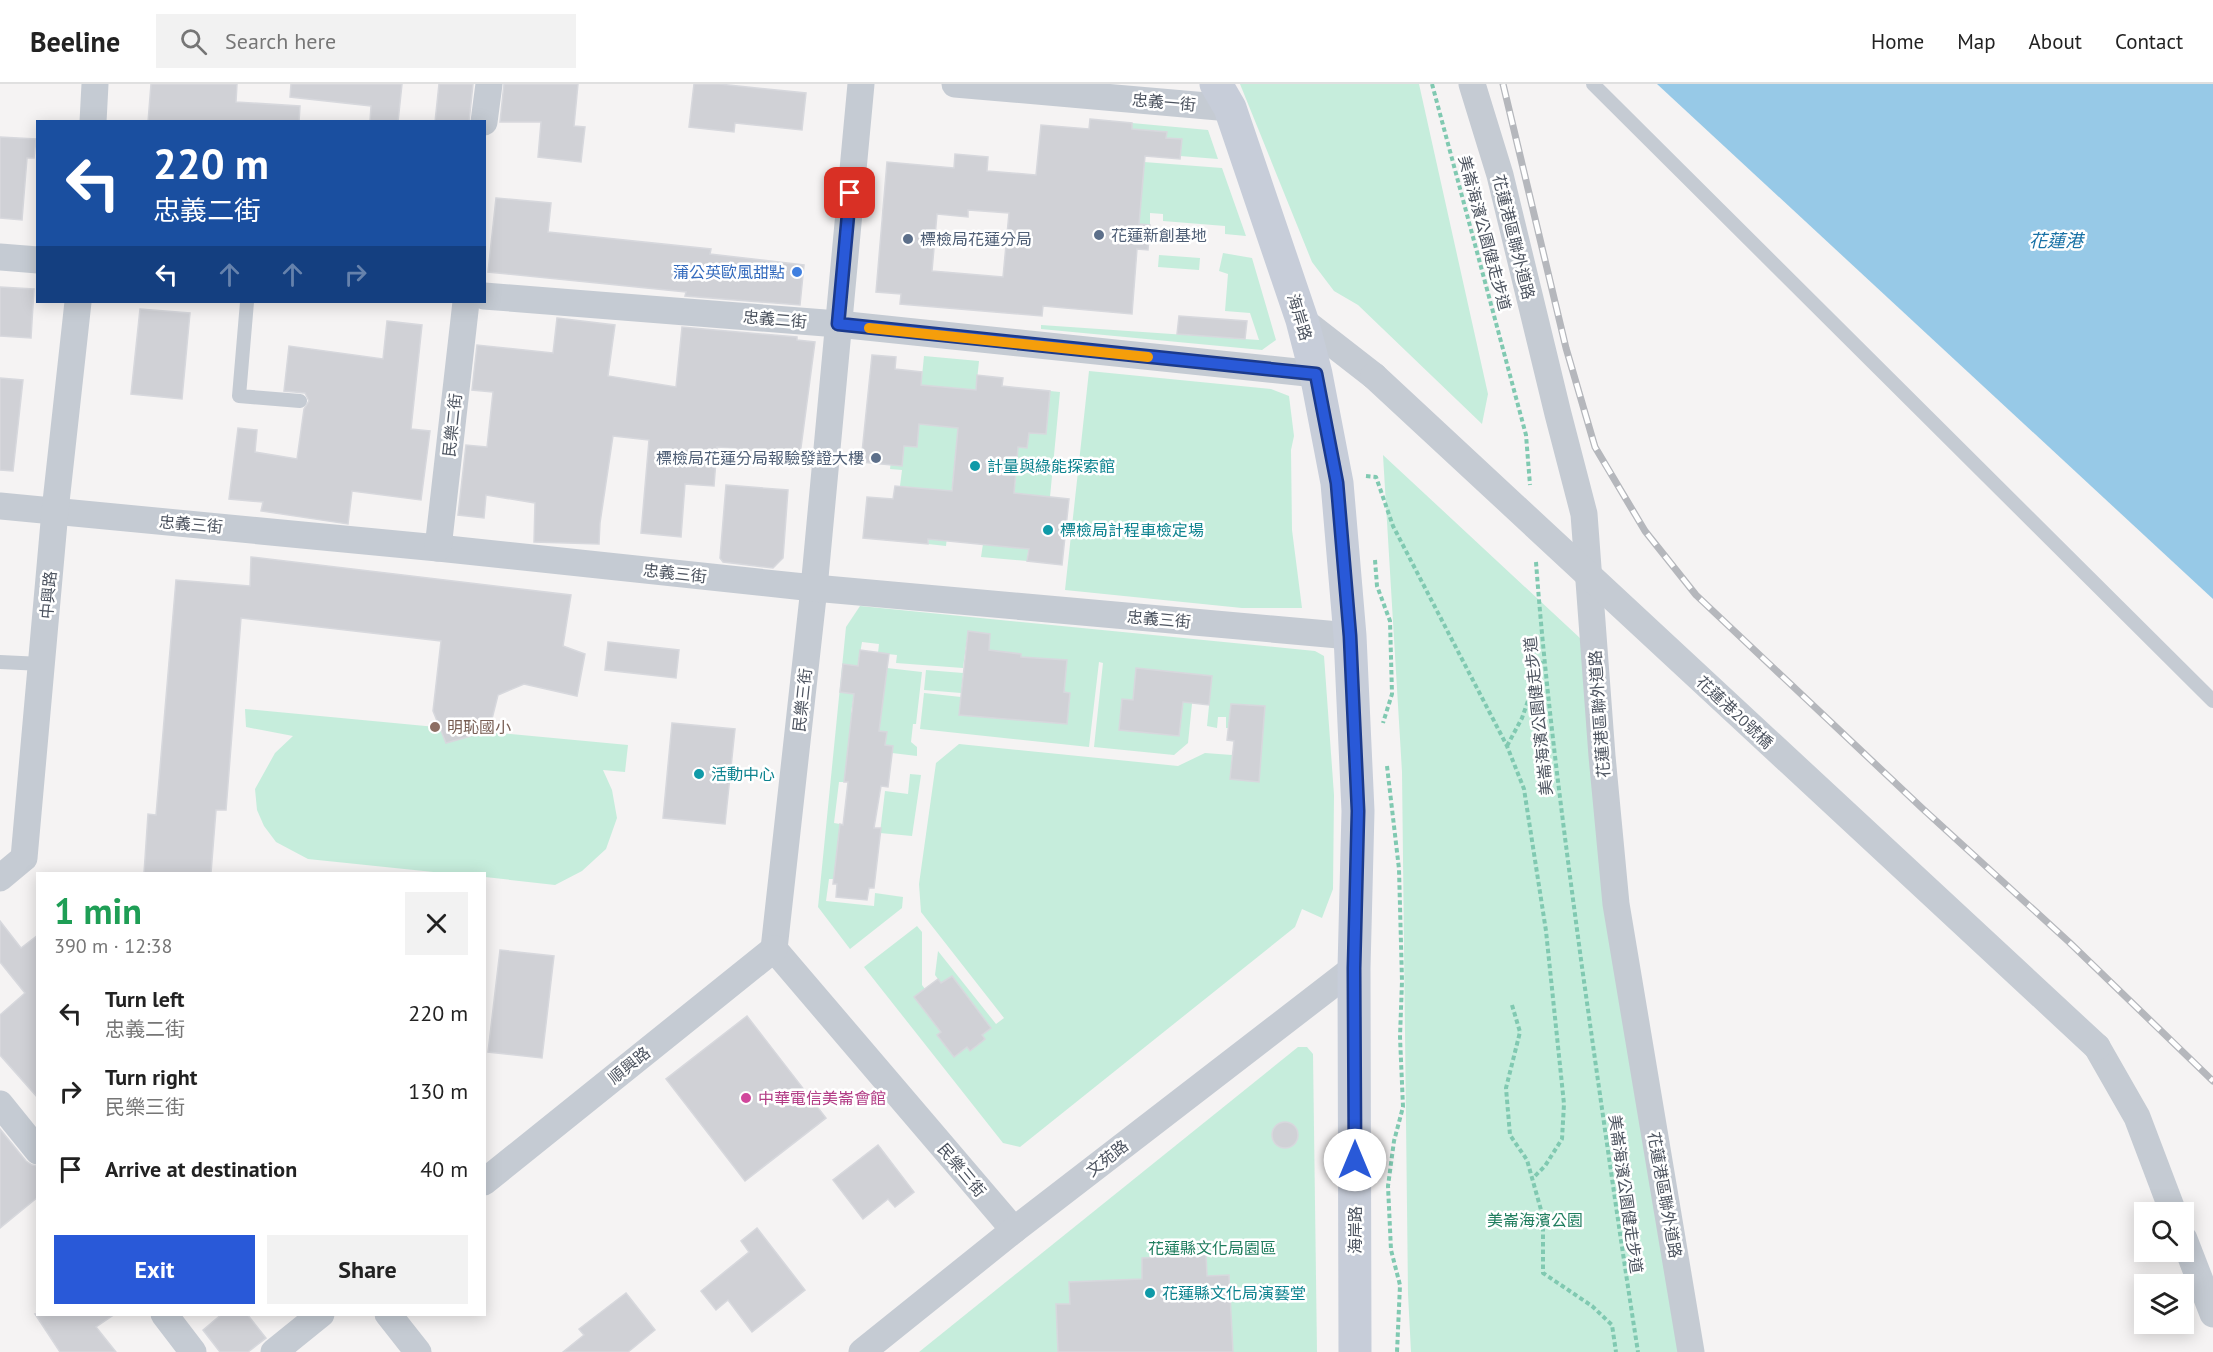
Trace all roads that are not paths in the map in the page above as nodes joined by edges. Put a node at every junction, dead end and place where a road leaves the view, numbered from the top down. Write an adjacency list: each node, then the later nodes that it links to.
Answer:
1 (95, 84): 8 (street)
2 (489, 84): 9 (street)
3 (861, 84): 17 (street, 民樂三街)
4 (955, 84): 7 (street, 忠義一街)
5 (1472, 84): 47 (street, 花蓮港區聯外道路)
6 (1593, 84): 27 (lane)
7 (1223, 96): 16 (main road, 海岸路)
8 (93, 120)
9 (484, 120)
10 (0, 257): 11 (street)
11 (36, 260)
12 (486, 296): 17 (street, 忠義二街)
13 (78, 303): 21 (street, 中興路)
14 (247, 303): 19 (lane)
15 (466, 303): 22 (street, 民樂二街)
16 (1302, 320): 18 (main road, 海岸路); 35 (street, 花蓮港20號橋, bridge)
17 (838, 324): 18 (street, 忠義二街); 23 (street, 民樂三街)
18 (1316, 374): 24 (main road, 海岸路)
19 (300, 401)
20 (0, 506): 21 (street, 忠義三街)
21 (55, 511): 22 (street, 忠義三街); 26 (street, 中興路)
22 (438, 548): 23 (street, 忠義三街)
23 (814, 588): 24 (street, 忠義三街); 30 (street, 民樂三街)
24 (1350, 636): 31 (main road, 海岸路)
25 (0, 662): 26 (lane)
26 (42, 664): 28 (street, 中興路)
27 (2213, 701)
28 (31, 867): 29 (street, 中興路)
29 (0, 878)
30 (774, 949): 34 (street, 順興路); 36 (street, 民樂三街)
31 (1354, 968): 36 (street, 文苑路); 46 (main road, 海岸路)
32 (0, 1104): 33 (street)
33 (36, 1149)
34 (486, 1180)
35 (2170, 1202)
36 (1014, 1230): 45 (street, 文苑路)
37 (2193, 1262): 38 (street)
38 (2213, 1314)
39 (166, 1316): 42 (street)
40 (319, 1316): 43 (street)
41 (390, 1316): 44 (street)
42 (193, 1352)
43 (274, 1352)
44 (418, 1352)
45 (862, 1352)
46 (1355, 1352)
47 (1691, 1352)

